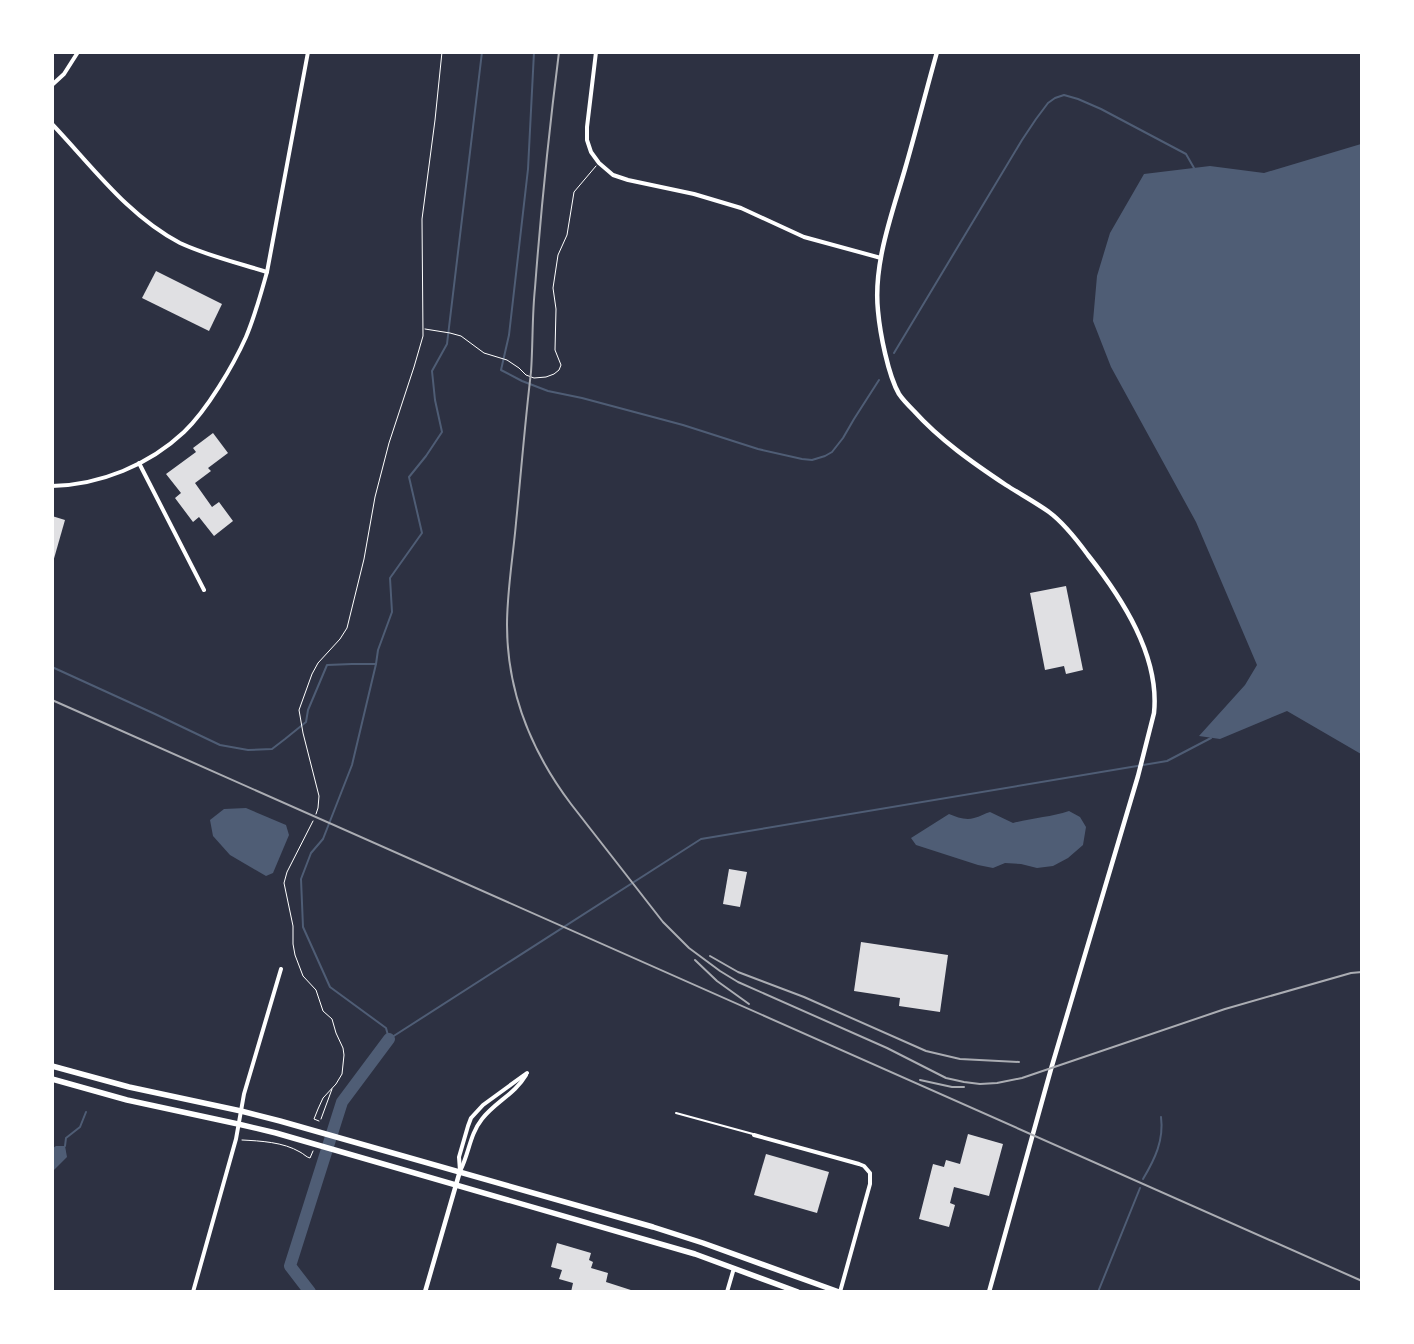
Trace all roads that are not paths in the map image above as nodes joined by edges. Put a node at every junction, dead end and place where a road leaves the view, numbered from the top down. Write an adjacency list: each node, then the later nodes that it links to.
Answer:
1 (78, 52): 5 (street)
2 (308, 52): 8 (street)
3 (596, 52): 7 (street)
4 (937, 52): 7 (street)
5 (52, 85)
6 (52, 124): 8 (street)
7 (881, 258): 27 (street)
8 (267, 272): 9 (street)
9 (139, 463): 10 (street); 11 (street)
10 (52, 486)
11 (204, 590)
12 (281, 969): 15 (street)
13 (52, 1066): 15 (main road)
14 (52, 1079): 17 (main road)
15 (241, 1111): 17 (street); 19 (main road)
16 (676, 1113): 18 (lane)
17 (238, 1124): 20 (main road); 22 (street)
18 (754, 1135): 26 (street)
19 (460, 1172): 19 (street); 20 (street); 26 (main road)
20 (456, 1185): 21 (main road); 23 (street)
21 (734, 1268): 24 (street); 25 (main road)
22 (193, 1292)
23 (425, 1292)
24 (727, 1292)
25 (798, 1292)
26 (840, 1292)
27 (988, 1292)

